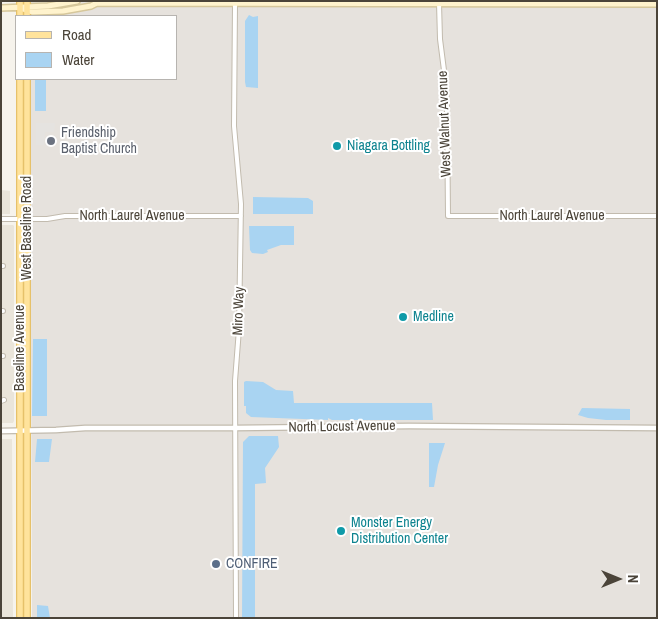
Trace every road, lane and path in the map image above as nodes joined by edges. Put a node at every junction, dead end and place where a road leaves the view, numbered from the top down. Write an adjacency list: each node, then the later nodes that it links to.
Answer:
1 (77, 1): 8 (main road)
2 (96, 2): 4 (main road); 8 (main road)
3 (439, 3): 4 (main road); 5 (main road); 12 (street, West Walnut Avenue)
4 (235, 4): 11 (street, Miro Way)
5 (657, 4)
6 (20, 5): 7 (main road); 8 (main road)
7 (1, 8)
8 (27, 8)
9 (20, 80): 14 (main road, Baseline Avenue)
10 (27, 80): 14 (main road, West Baseline Road)
11 (241, 216): 14 (street, North Laurel Avenue); 16 (street, Miro Way)
12 (448, 216): 13 (street, North Laurel Avenue)
13 (657, 216)
14 (23, 219): 15 (street, North Laurel Avenue); 18 (main road, Baseline Avenue); 19 (main road, West Baseline Road)
15 (1, 220)
16 (235, 428): 17 (street, North Locust Avenue); 19 (street, North Locust Avenue); 23 (street, Miro Way)
17 (657, 428)
18 (19, 430): 19 (street, North Locust Avenue); 20 (street, North Locust Avenue); 21 (main road, Baseline Avenue)
19 (27, 430): 22 (main road, West Baseline Road)
20 (1, 431)
21 (20, 618)
22 (27, 618)
23 (236, 618)

